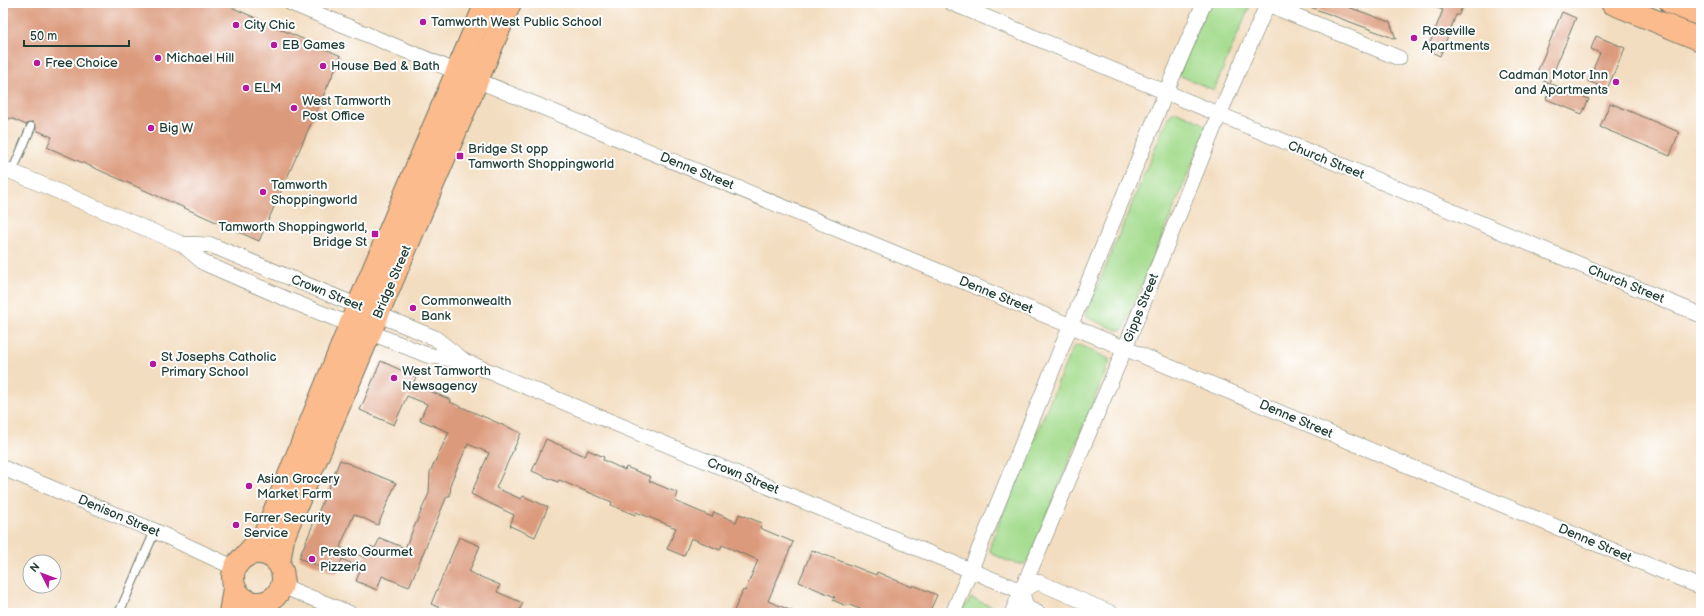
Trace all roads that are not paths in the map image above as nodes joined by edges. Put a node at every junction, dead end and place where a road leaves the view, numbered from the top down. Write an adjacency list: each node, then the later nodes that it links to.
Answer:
1 (291, 3): 12 (street, Denne Street)
2 (486, 3): 12 (main road, Bridge Street)
3 (510, 3): 13 (main road, Bridge Street)
4 (952, 3): 14 (street, Church Street)
5 (1204, 3): 14 (street)
6 (1268, 3): 11 (street); 15 (street, Gipps Street)
7 (1612, 3): 10 (main road)
8 (1671, 3): 9 (main road)
9 (1701, 15)
10 (1701, 40)
11 (1399, 58)
12 (457, 72): 13 (street, Denne Street); 19 (main road, Bridge Street)
13 (478, 80): 21 (main road, Bridge Street); 22 (street, Denne Street)
14 (1166, 92): 15 (street, Church Street); 22 (street)
15 (1219, 115): 20 (street, Church Street); 23 (street, Gipps Street)
16 (31, 127): 17 (lane)
17 (7, 170): 18 (street, Crown Street)
18 (182, 244): 19 (street, Crown Street); 19 (street, Crown Street)
19 (354, 315): 21 (street, Crown Street); 21 (street, Crown Street); 29 (main road, Bridge Street)
20 (1701, 315)
21 (374, 324): 24 (street, Crown Street); 24 (street, Crown Street); 27 (main road, Bridge Street)
22 (1071, 326): 23 (street, Denne Street); 28 (street)
23 (1125, 348): 31 (street, Denne Street); 32 (street, Gipps Street)
24 (464, 361): 28 (street, Crown Street)
25 (3, 468): 26 (street, Denison Street)
26 (155, 531): 29 (street, Denison Street); 34 (lane)
27 (280, 563): 29 (main road); 30 (main road)
28 (971, 570): 32 (street, Crown Street); 37 (street)
29 (238, 571): 33 (main road); 35 (main road)
30 (282, 586): 33 (main road); 36 (street)
31 (1701, 587)
32 (1021, 591): 38 (street, Gipps Street); 39 (street); 40 (street)
33 (262, 607)
34 (119, 613)
35 (230, 613)
36 (349, 613)
37 (953, 613)
38 (1012, 613)
39 (1038, 613)
40 (1111, 613)

